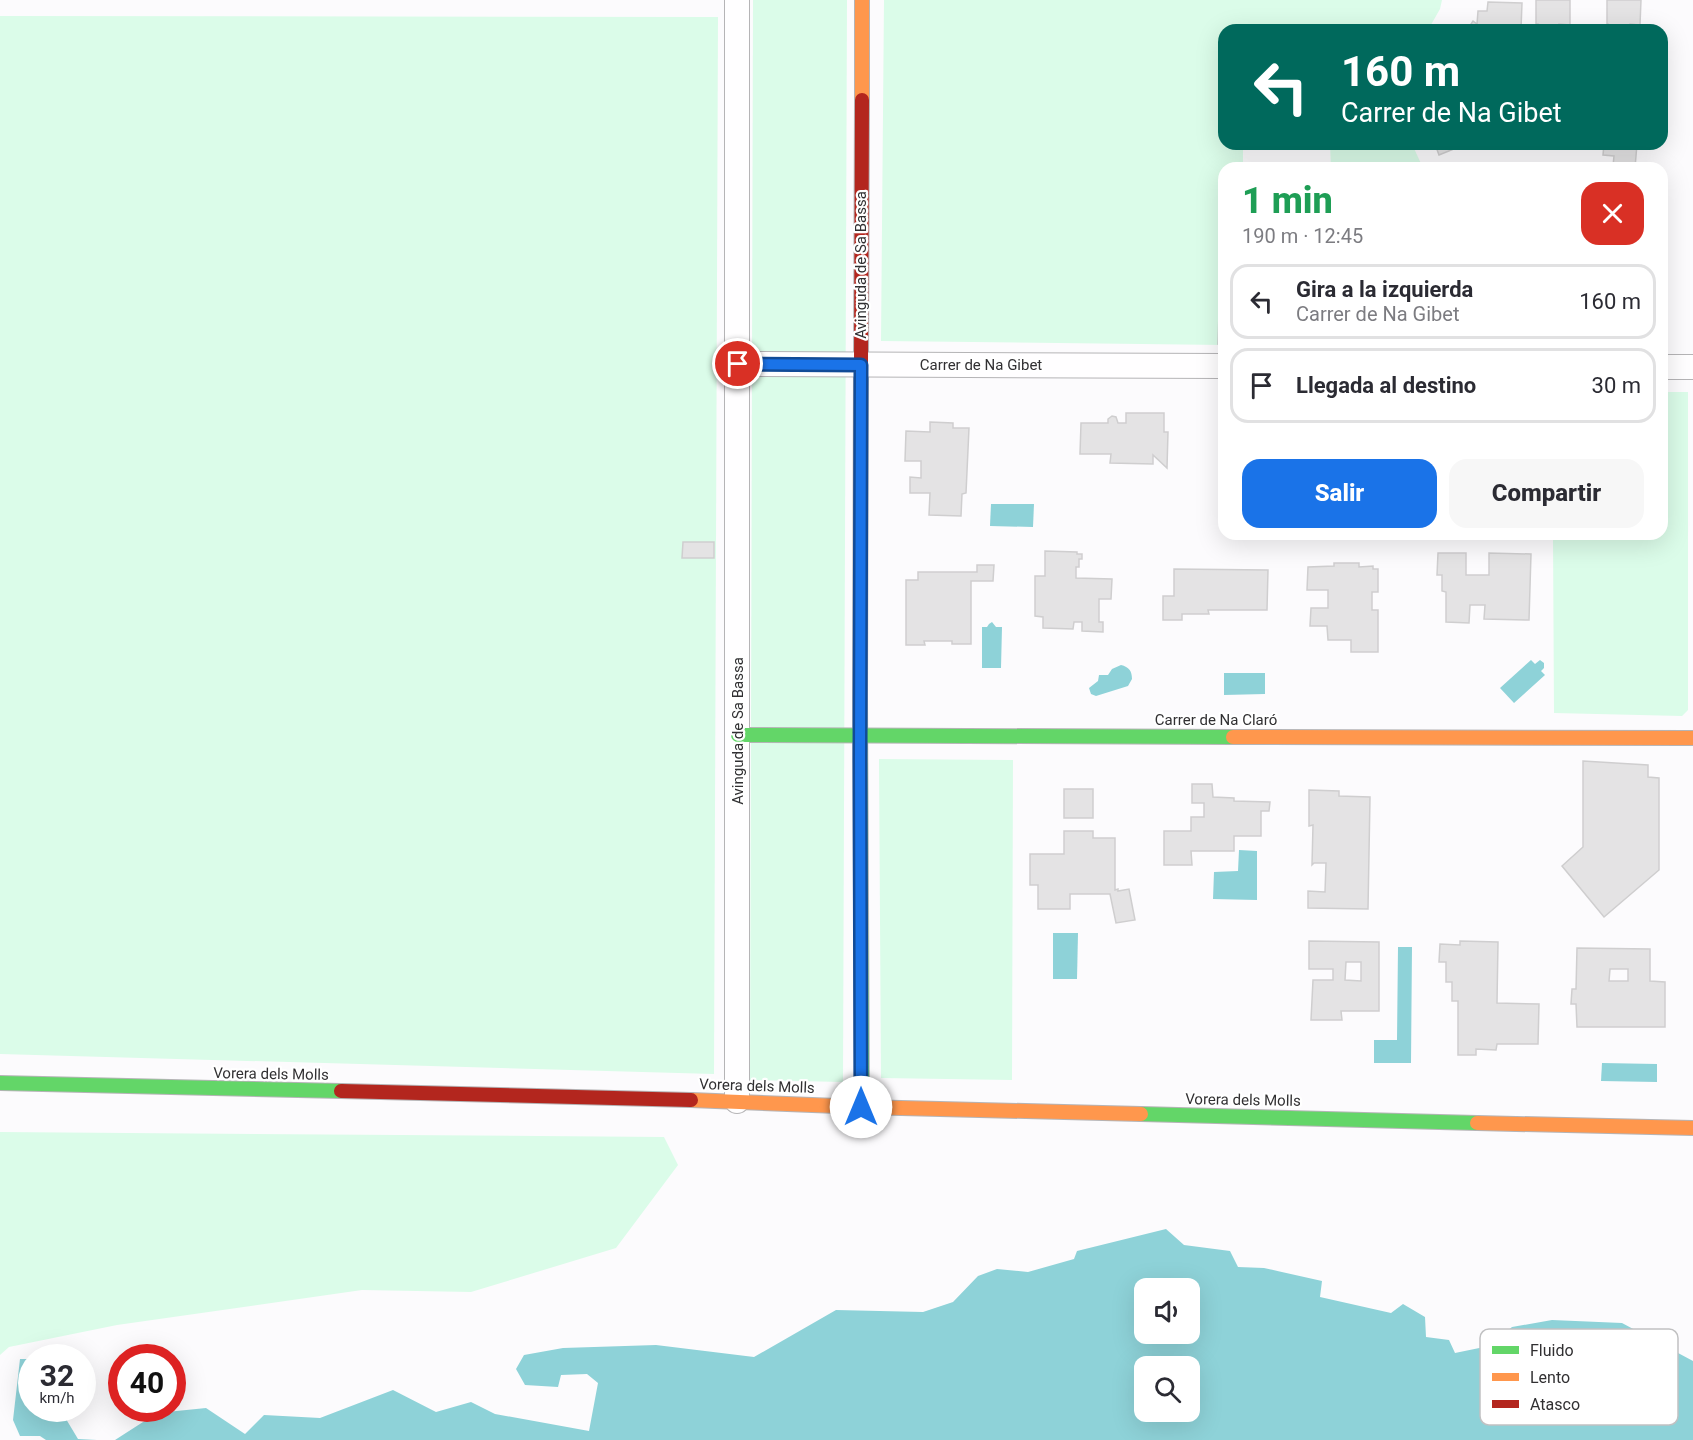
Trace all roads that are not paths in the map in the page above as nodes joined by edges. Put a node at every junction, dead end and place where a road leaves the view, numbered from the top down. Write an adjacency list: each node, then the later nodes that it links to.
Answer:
1 (737, 0): 3 (street, Avinguda de Sa Bassa)
2 (862, 0): 4 (street, Avinguda de Sa Bassa)
3 (738, 364): 4 (street, Carrer de Na Gibet); 8 (street, Avinguda de Sa Bassa)
4 (861, 365): 5 (street, Carrer de Na Gibet); 9 (street, Avinguda de Sa Bassa)
5 (1218, 366)
6 (1668, 367): 7 (street)
7 (1693, 367)
8 (738, 735): 9 (street, Carrer de Na Claró); 12 (street, Avinguda de Sa Bassa)
9 (860, 736): 10 (street, Carrer de Na Claró); 13 (street, Avinguda de Sa Bassa)
10 (1693, 738)
11 (0, 1083): 12 (street, Vorera dels Molls)
12 (737, 1101): 13 (street, Vorera dels Molls)
13 (861, 1107): 14 (street, Vorera dels Molls)
14 (1693, 1128)

